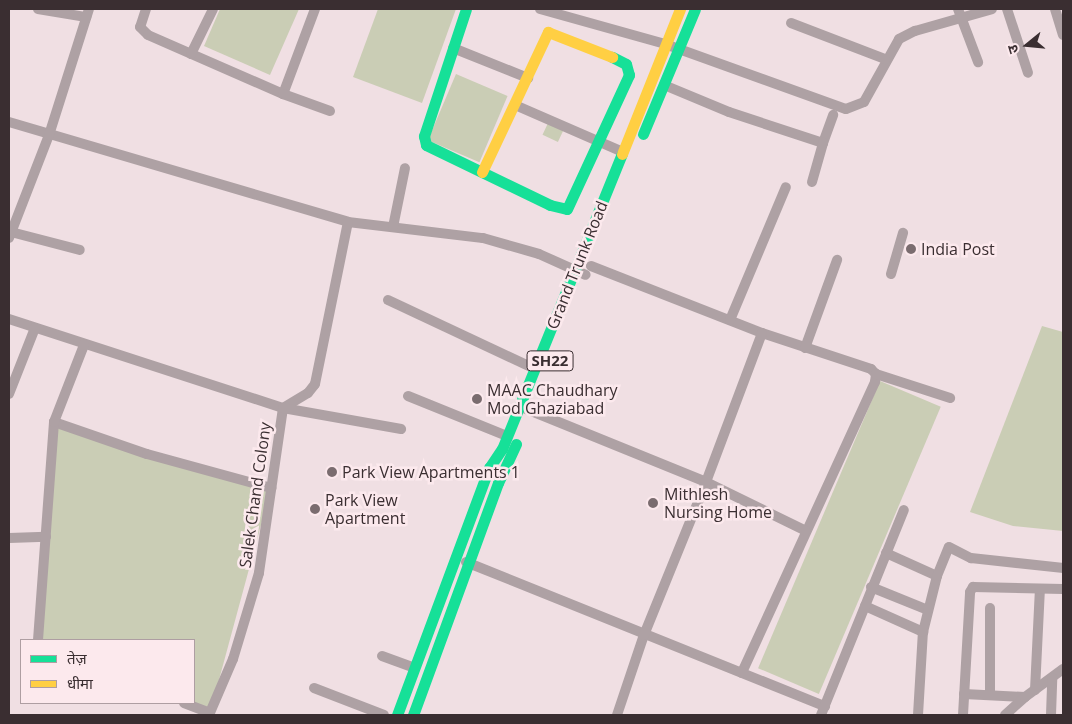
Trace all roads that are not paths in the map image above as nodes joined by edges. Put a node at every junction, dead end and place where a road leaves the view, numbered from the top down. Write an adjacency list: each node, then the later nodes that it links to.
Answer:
1 (38, 9): 12 (street)
2 (146, 9): 21 (street)
3 (213, 9): 21 (street)
4 (315, 9): 27 (street)
5 (466, 9): 19 (main road)
6 (540, 9): 13 (street)
7 (680, 9): 18 (main road, Grand Trunk Road / SH22)
8 (696, 9): 20 (main road, Grand Trunk Road / SH22)
9 (992, 9): 14 (street)
10 (1007, 9): 24 (street)
11 (1055, 9): 17 (street)
12 (88, 13): 32 (street)
13 (554, 13): 16 (street); 18 (street)
14 (959, 13): 22 (street); 23 (street)
15 (790, 23): 22 (street)
16 (548, 32): 25 (main road); 33 (main road)
17 (1063, 35)
18 (666, 44): 20 (street); 35 (main road, Grand Trunk Road / SH22)
19 (453, 48): 25 (street); 37 (main road)
20 (679, 49): 22 (street); 26 (main road, Grand Trunk Road / SH22)
21 (191, 54): 27 (street)
22 (885, 59)
23 (978, 62)
24 (1028, 73)
25 (528, 78): 28 (main road)
26 (664, 85): 34 (street); 46 (main road, Grand Trunk Road / SH22)
27 (283, 94): 29 (street)
28 (515, 106): 33 (street); 37 (main road)
29 (330, 111)
30 (833, 115): 34 (street)
31 (9, 122): 32 (street)
32 (49, 135): 40 (street); 43 (street)
33 (598, 142): 35 (street); 37 (main road)
34 (824, 143): 38 (street)
35 (623, 152): 47 (main road, Grand Trunk Road / SH22)
36 (405, 168): 41 (street)
37 (482, 172)
38 (812, 182)
39 (786, 187): 51 (street)
40 (348, 222): 41 (street); 61 (street)
41 (393, 227): 47 (street)
42 (903, 233): 48 (street)
43 (10, 235): 44 (street)
44 (80, 250)
45 (837, 260): 55 (street)
46 (592, 262): 47 (street); 51 (street); 62 (main road, Grand Trunk Road / SH22)
47 (575, 269): 56 (main road, Grand Trunk Road / SH22)
48 (891, 274)
49 (388, 300): 56 (street)
50 (9, 319): 52 (street, Salek Chand Colony)
51 (730, 320): 53 (street)
52 (35, 328): 54 (street, Salek Chand Colony); 58 (street)
53 (762, 334): 55 (street); 66 (street)
54 (84, 345): 61 (street, Salek Chand Colony); 63 (street)
55 (805, 348): 57 (street)
56 (535, 370): 62 (main road, Grand Trunk Road / SH22)
57 (876, 374): 60 (street); 69 (street)
58 (9, 394)
59 (408, 396): 65 (street)
60 (950, 398)
61 (282, 408): 64 (street); 67 (street, Salek Chand Colony)
62 (525, 408): 65 (main road, Grand Trunk Road / SH22); 66 (street); 74 (main road, Grand Trunk Road / SH22)
63 (54, 422): 67 (street); 70 (street)
64 (401, 429)
65 (507, 436): 72 (main road, Grand Trunk Road / SH22)
66 (706, 482): 69 (street); 84 (street)
67 (272, 488): 99 (street, Salek Chand Colony)
68 (904, 510): 73 (street)
69 (806, 531): 89 (street)
70 (46, 537): 71 (street); 85 (street)
71 (9, 538)
72 (458, 553): 74 (street); 87 (main road, Grand Trunk Road / SH22)
73 (886, 553): 76 (street); 77 (street)
74 (468, 564): 84 (street); 102 (main road, Grand Trunk Road / SH22)
75 (1063, 568): 76 (street)
76 (936, 576): 82 (street)
77 (871, 587): 80 (street); 82 (street)
78 (1040, 588): 79 (street); 92 (street); 93 (street)
79 (1063, 589)
80 (865, 606): 83 (street); 97 (street)
81 (990, 608): 94 (street)
82 (928, 610): 83 (street)
83 (923, 632): 104 (street)
84 (644, 635): 89 (street); 103 (street)
85 (38, 639)
86 (382, 656): 87 (street)
87 (415, 668): 101 (main road, Grand Trunk Road / SH22)
88 (1063, 669): 90 (street)
89 (742, 673): 97 (street)
90 (1052, 678): 92 (street); 107 (street)
91 (314, 688): 98 (street)
92 (1035, 690): 95 (street)
93 (964, 694): 94 (street); 105 (street)
94 (990, 695): 95 (street)
95 (1024, 697): 106 (street)
96 (186, 704): 99 (street)
97 (823, 711)
98 (370, 713): 100 (street)
99 (210, 714)
100 (384, 715)
101 (397, 715)
102 (413, 715)
103 (617, 715)
104 (918, 715)
105 (963, 715)
106 (1005, 715)
107 (1052, 715)

